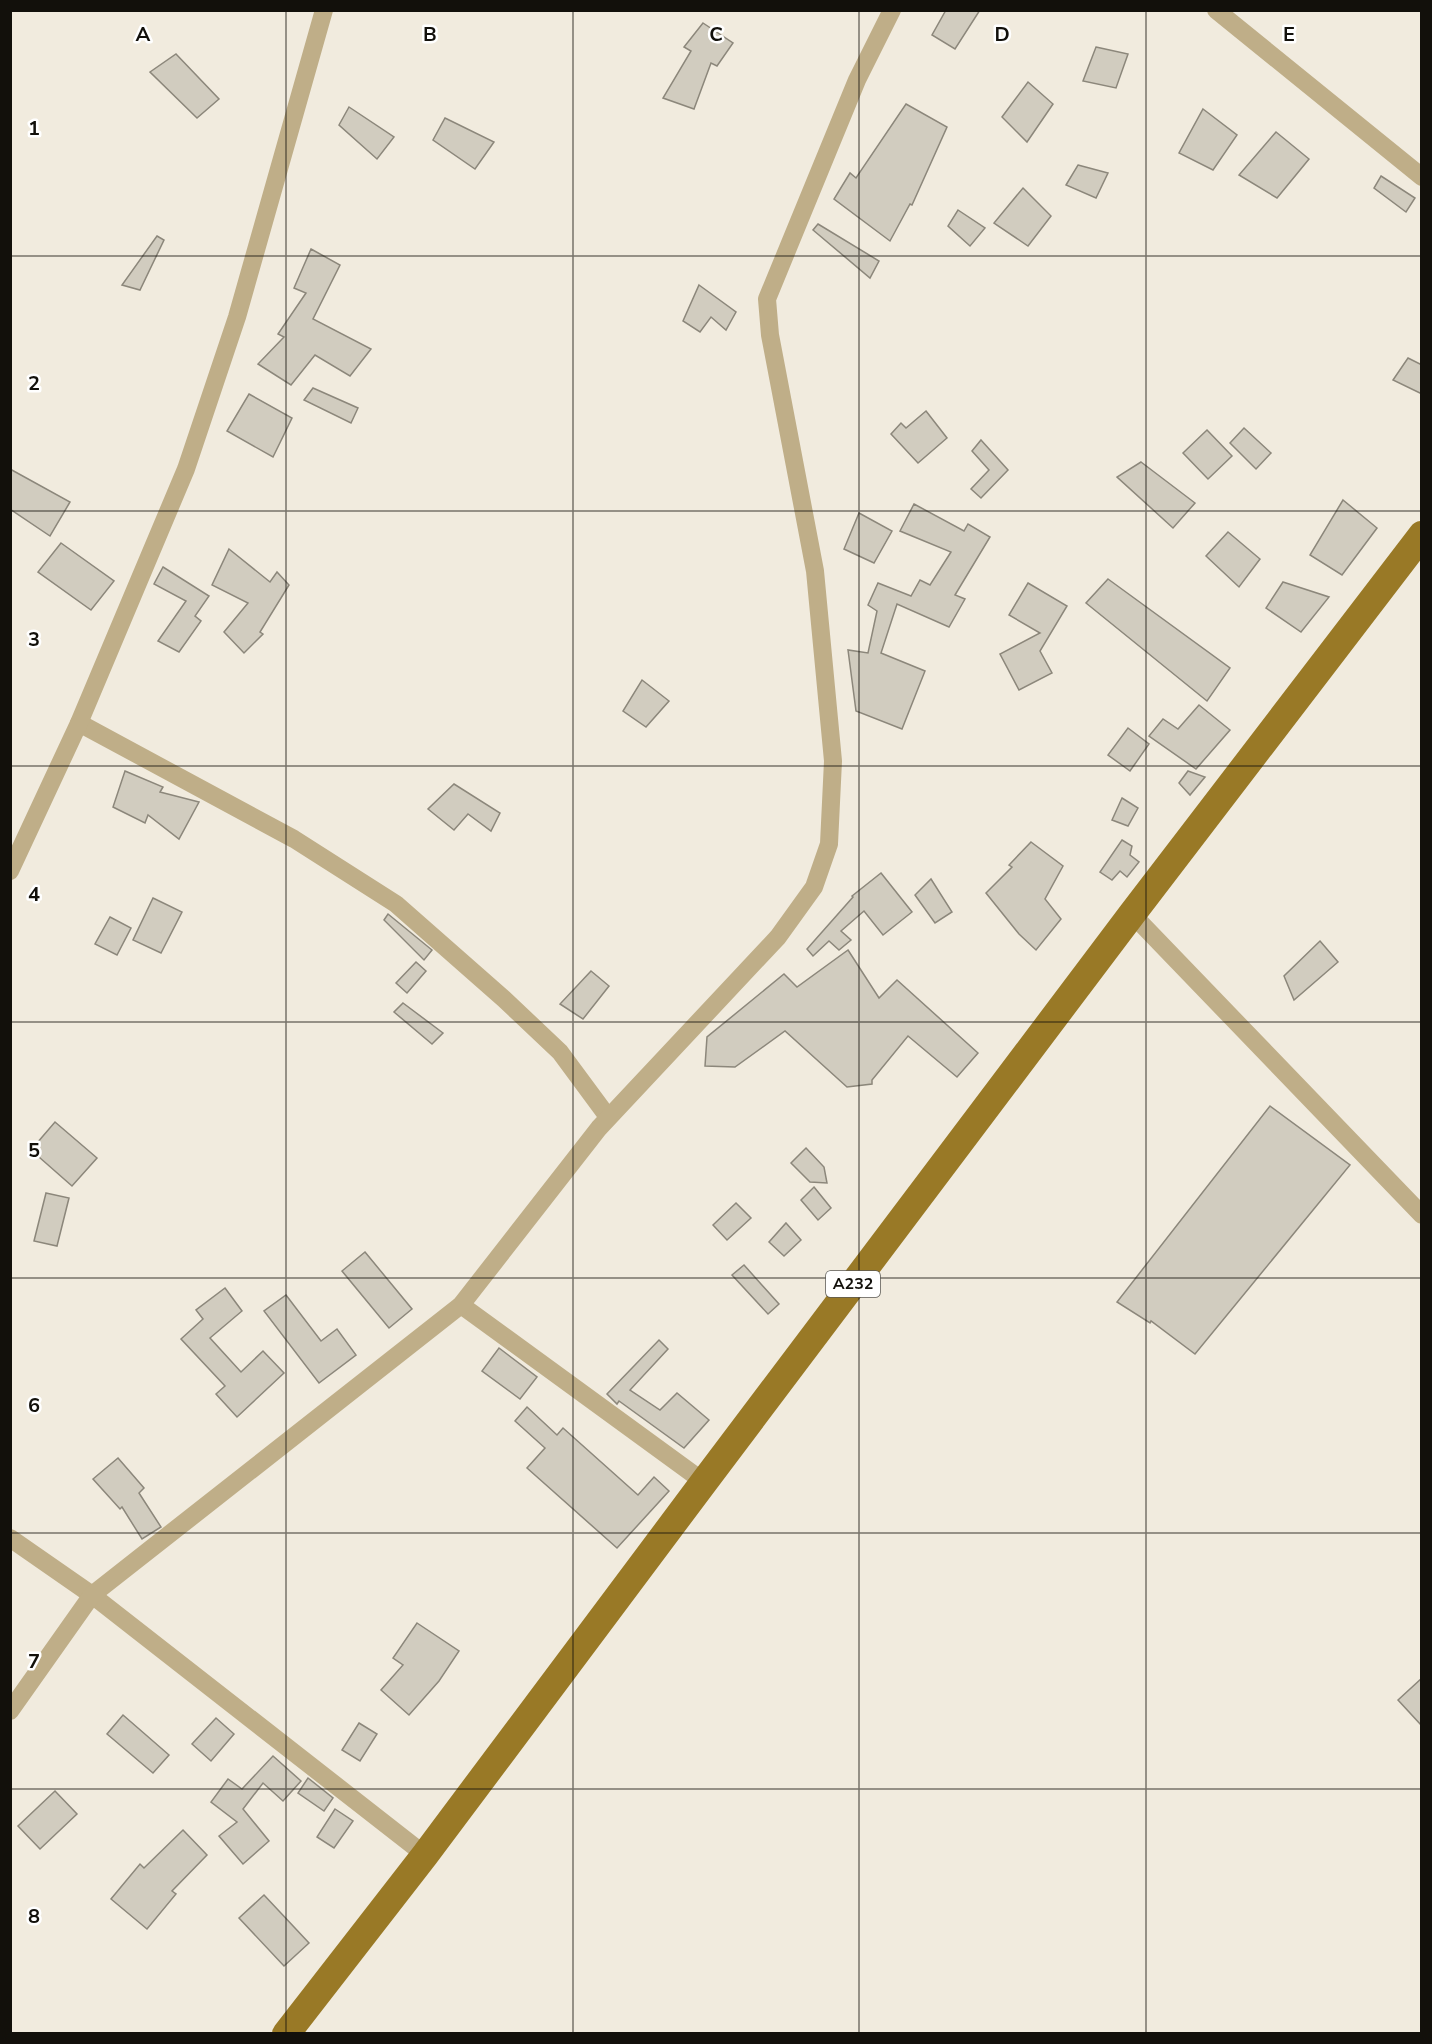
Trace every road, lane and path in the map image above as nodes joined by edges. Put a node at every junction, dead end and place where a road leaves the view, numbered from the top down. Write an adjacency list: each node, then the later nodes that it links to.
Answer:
1 (324, 10): 6 (street)
2 (892, 10): 9 (street)
3 (1216, 10): 4 (street)
4 (1420, 172)
5 (1422, 535): 8 (main road, A232)
6 (79, 723): 7 (street); 9 (street)
7 (10, 872)
8 (1132, 914): 10 (street); 12 (main road, A232)
9 (608, 1117): 11 (street)
10 (1422, 1215)
11 (461, 1305): 12 (street); 14 (street)
12 (704, 1482): 16 (main road, A232)
13 (10, 1538): 14 (street)
14 (92, 1595): 15 (street); 16 (street)
15 (10, 1711)
16 (426, 1855): 17 (main road, A232)
17 (286, 2034)

